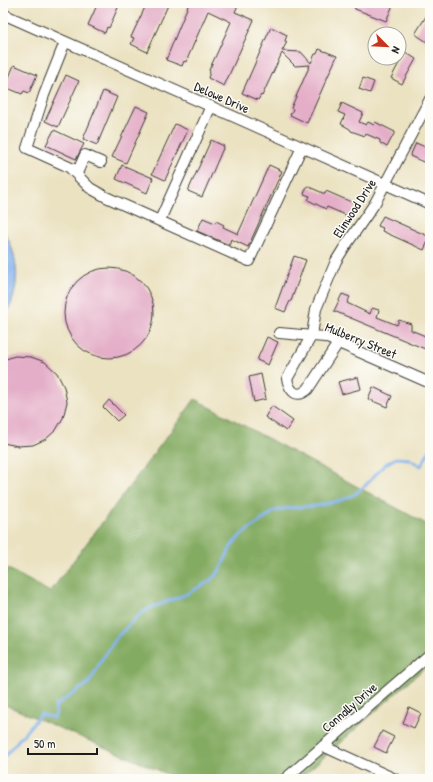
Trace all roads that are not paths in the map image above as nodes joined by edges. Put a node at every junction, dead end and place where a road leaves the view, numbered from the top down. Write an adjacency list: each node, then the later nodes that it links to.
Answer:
1 (3, 14): 2 (street, Delowe Drive)
2 (65, 42): 4 (street, Delowe Drive); 7 (street)
3 (430, 99): 8 (street, Elinwood Drive)
4 (211, 106): 5 (street, Delowe Drive); 10 (street)
5 (302, 147): 8 (street, Delowe Drive); 10 (street)
6 (101, 162): 7 (street)
7 (70, 168): 10 (street)
8 (386, 184): 9 (street, Delowe Drive); 12 (street, Elinwood Drive)
9 (430, 204)
10 (160, 220)
11 (279, 333): 12 (street, Mulberry Street)
12 (312, 335): 13 (street, Mulberry Street); 13 (street)
13 (338, 343): 14 (street, Mulberry Street)
14 (430, 383)
15 (430, 654): 16 (street, Connally Drive)
16 (324, 746): 17 (street, Connally Drive); 18 (street)
17 (285, 779)
18 (395, 779)

